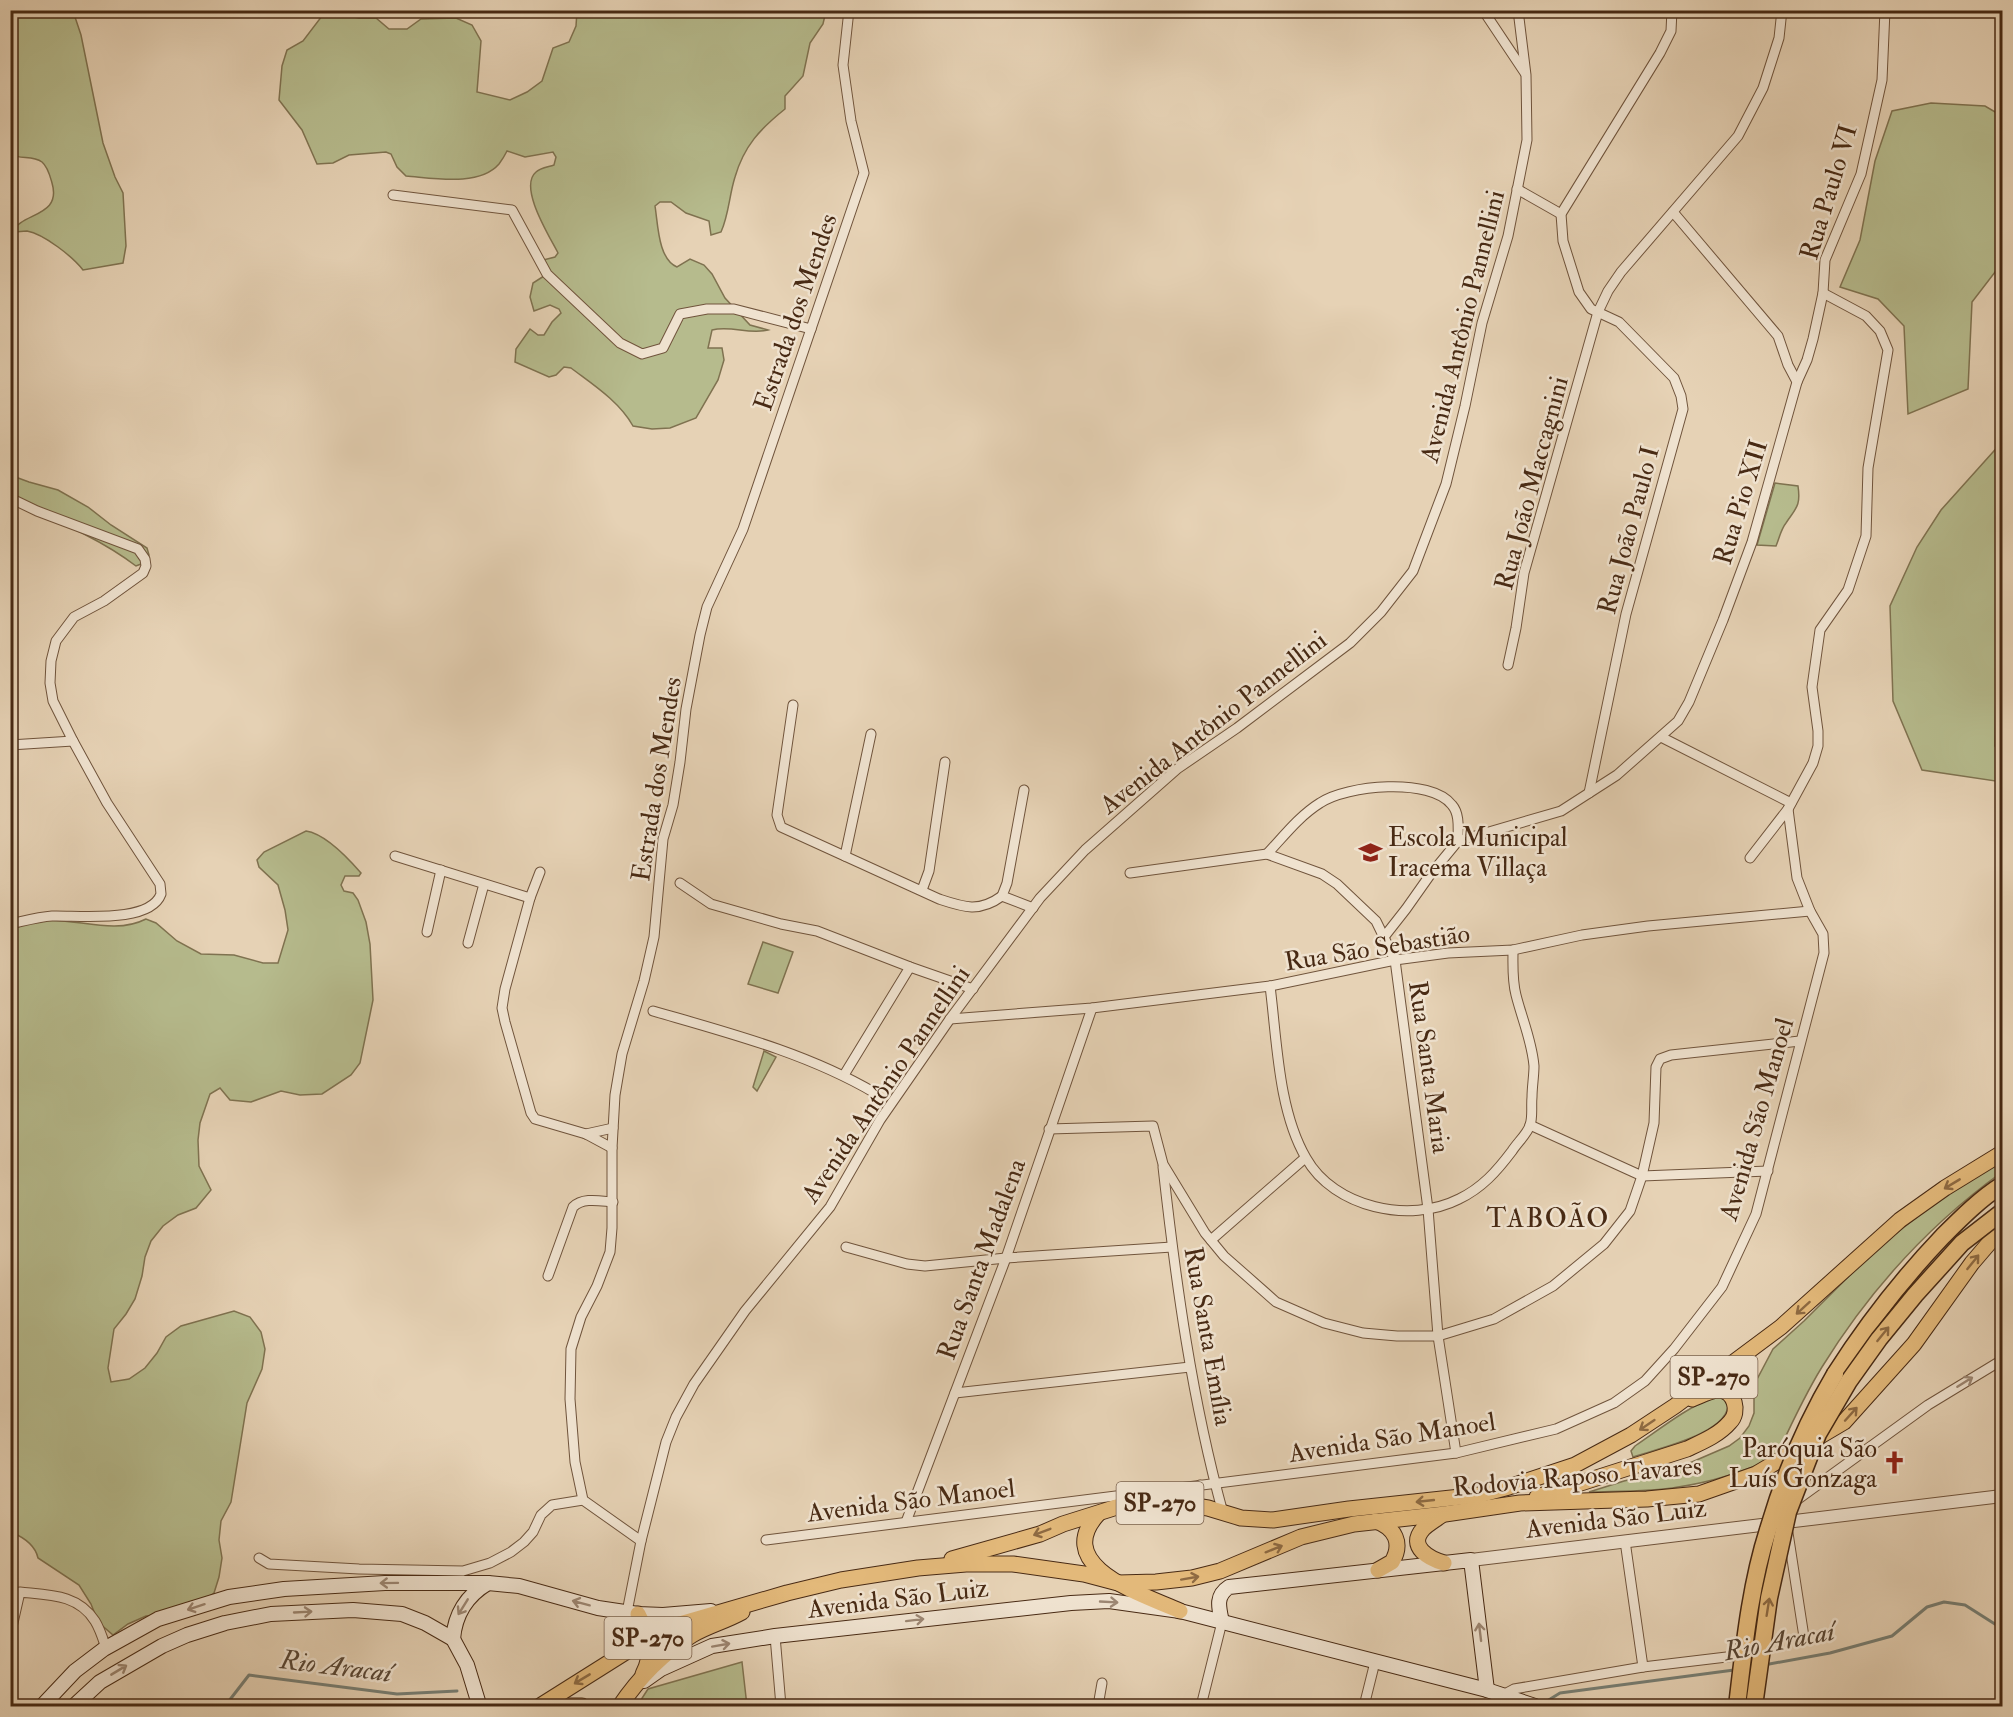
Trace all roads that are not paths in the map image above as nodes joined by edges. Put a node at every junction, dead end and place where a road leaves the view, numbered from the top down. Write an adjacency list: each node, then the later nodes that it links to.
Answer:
1 (849, 10): 14 (street, Estrada dos Mendes)
2 (1483, 10): 7 (street)
3 (1518, 10): 7 (street, Avenida Antônio Pannellini)
4 (1672, 10): 11 (street)
5 (1782, 10): 10 (street, Rua João Maccagnini)
6 (1885, 10): 12 (street, Rua Paulo VI)
7 (1526, 75): 8 (street, Avenida Antônio Pannellini)
8 (1517, 189): 11 (street); 40 (street, Avenida Antônio Pannellini)
9 (393, 195): 14 (street)
10 (1673, 212): 13 (street, Rua João Maccagnini); 15 (street)
11 (1562, 214): 13 (street, Rua João Paulo I)
12 (1823, 293): 15 (street, Rua Paulo VI); 26 (street)
13 (1598, 312): 17 (street, Rua João Maccagnini); 25 (street, Rua João Paulo I)
14 (811, 329): 58 (street, Estrada dos Mendes)
15 (1797, 382): 20 (street, Rua Pio XII)
16 (10, 498): 21 (street)
17 (1508, 665)
18 (794, 705): 30 (street)
19 (871, 734): 30 (street)
20 (1661, 737): 25 (street, Rua Pio XII); 26 (street)
21 (73, 741): 22 (street); 42 (street)
22 (10, 745)
23 (945, 762): 37 (street)
24 (1024, 790): 38 (street)
25 (1589, 793): 27 (street, Rua Pio XII)
26 (1790, 806): 31 (street); 41 (street, Avenida São Manoel)
27 (1458, 841): 28 (street); 44 (street)
28 (1267, 854): 34 (street, Rua Santa Maria); 44 (street, Rua Santa Maria)
29 (395, 856): 32 (street)
30 (845, 856): 37 (street)
31 (1750, 858)
32 (441, 870): 36 (street); 43 (street)
33 (540, 872): 39 (street)
34 (1130, 873)
35 (680, 883): 48 (street)
36 (484, 884): 39 (street); 45 (street)
37 (922, 890): 38 (street)
38 (1002, 896): 40 (street)
39 (530, 898): 60 (street)
40 (1033, 908): 50 (street, Avenida Antônio Pannellini)
41 (1810, 911): 46 (street, Rua São Sebastião); 54 (street, Avenida São Manoel)
42 (10, 924)
43 (427, 932)
44 (1384, 937): 47 (street, Rua Santa Maria)
45 (468, 943)
46 (1513, 950): 47 (street, Rua São Sebastião); 57 (street)
47 (1395, 960): 49 (street, Rua São Sebastião); 69 (street, Rua Santa Maria)
48 (910, 967): 50 (street); 55 (street)
49 (1269, 986): 51 (street, Rua São Sebastião); 63 (street)
50 (973, 989): 53 (street, Avenida Antônio Pannellini)
51 (1092, 1008): 53 (street, Rua São Sebastião); 59 (street, Rua Santa Madalena)
52 (653, 1011): 55 (street)
53 (950, 1019): 97 (street, Avenida Antônio Pannellini)
54 (1800, 1041): 65 (street, Avenida São Manoel); 66 (street)
55 (844, 1075): 56 (street)
56 (875, 1093)
57 (1530, 1125): 66 (street); 69 (street)
58 (613, 1128): 60 (street); 61 (street, Estrada dos Mendes)
59 (1049, 1130): 64 (street); 75 (street, Rua Santa Madalena)
60 (586, 1134): 61 (street)
61 (612, 1149): 68 (street, Estrada dos Mendes)
62 (2002, 1153): 81 (main road, Rodovia Raposo Tavares / SP-270, one-way to 81)
63 (1305, 1158): 69 (street); 72 (street)
64 (1163, 1164): 72 (street); 74 (street, Rua Santa Emília)
65 (1768, 1171): 66 (street); 82 (street, Avenida São Manoel)
66 (1642, 1176): 77 (street)
67 (2002, 1185): 136 (highway, bridge)
68 (613, 1202): 76 (street); 86 (street, Estrada dos Mendes)
69 (1428, 1209): 77 (street, Rua Santa Maria)
70 (2002, 1212): 137 (highway, one-way to 70, bridge)
71 (2002, 1228): 88 (main road, Rodovia Raposo Tavares / SP-270, one-way to 71)
72 (1211, 1240): 77 (street)
73 (846, 1247): 75 (street)
74 (1172, 1247): 75 (street); 79 (street, Rua Santa Emília)
75 (1006, 1258): 80 (street, Rua Santa Madalena)
76 (548, 1276)
77 (1438, 1336): 82 (street, Rua Santa Maria)
78 (2002, 1360): 95 (street, one-way to 78)
79 (1190, 1367): 80 (street); 83 (street, Rua Santa Emília)
80 (955, 1393): 93 (street, Rua Santa Madalena)
81 (1675, 1406): 88 (main road); 91 (main road, Rodovia Raposo Tavares / SP-270, one-way to 91)
82 (1456, 1453): 83 (street, Avenida São Manoel)
83 (1215, 1483): 84 (street, Avenida São Manoel); 90 (street, Rua Santa Emília)
84 (1200, 1485): 87 (street); 93 (street, Avenida São Manoel)
85 (2002, 1496): 94 (street, Avenida São Luiz)
86 (583, 1500): 97 (street); 99 (street)
87 (1177, 1503): 89 (main road, SP-270); 90 (main road, SP-270)
88 (1520, 1503): 92 (main road, Rodovia Raposo Tavares / SP-270)
89 (1098, 1514): 102 (main road, SP-270, one-way to 102); 104 (main road)
90 (1223, 1514): 91 (main road, SP-270)
91 (1377, 1514): 92 (main road, Rodovia Raposo Tavares / SP-270); 103 (main road); 104 (main road, Rodovia Raposo Tavares / SP-270, one-way to 91)
92 (1444, 1514): 101 (main road)
93 (906, 1522): 96 (street, Avenida São Manoel)
94 (1786, 1522): 95 (street, Avenida São Luiz); 113 (street)
95 (1763, 1525): 98 (street, Avenida São Luiz)
96 (766, 1540)
97 (641, 1541): 109 (street, Avenida Antônio Pannellini)
98 (1625, 1541): 100 (street, Avenida São Luiz); 119 (street)
99 (259, 1558)
100 (1471, 1560): 101 (main road, Avenida São Luiz); 122 (main road, one-way to 100)
101 (1444, 1563): 103 (main road, Avenida São Luiz)
102 (918, 1569): 104 (main road, SP-270); 106 (main road, SP-270)
103 (1378, 1570): 110 (main road, Avenida São Luiz)
104 (1118, 1583): 108 (main road)
105 (488, 1584): 109 (main road, one-way to 105); 115 (main road, one-way to 115); 116 (main road, one-way to 116)
106 (769, 1598): 107 (main road, SP-270); 121 (main road)
107 (722, 1611): 109 (main road); 114 (main road, SP-270)
108 (1180, 1611): 110 (main road, Avenida São Luiz); 112 (main road, Avenida São Luiz, one-way to 108)
109 (633, 1613): 114 (main road)
110 (1222, 1622): 118 (main road, Avenida São Luiz); 134 (street)
111 (10, 1636): 116 (street)
112 (775, 1636): 121 (main road, Avenida São Luiz, one-way to 112); 132 (street)
113 (1804, 1637)
114 (648, 1638): 121 (main road); 128 (main road, SP-270, one-way to 128)
115 (453, 1639): 126 (main road, one-way to 115); 127 (main road)
116 (106, 1648): 125 (main road)
117 (1760, 1653): 119 (street)
118 (1375, 1662): 122 (main road, Avenida São Luiz); 135 (street)
119 (1643, 1667): 123 (street)
120 (1102, 1683): 133 (street)
121 (636, 1686): 131 (main road)
122 (1487, 1690): 123 (main road, Avenida São Luiz)
123 (1501, 1696): 124 (main road, Avenida São Luiz)
124 (1530, 1706)
125 (42, 1707)
126 (74, 1707)
127 (478, 1707)
128 (540, 1707)
129 (568, 1707): 130 (main road)
130 (582, 1707)
131 (620, 1707)
132 (781, 1707)
133 (1098, 1707)
134 (1201, 1707)
135 (1364, 1707)
136 (1737, 1707)
137 (1754, 1707)

